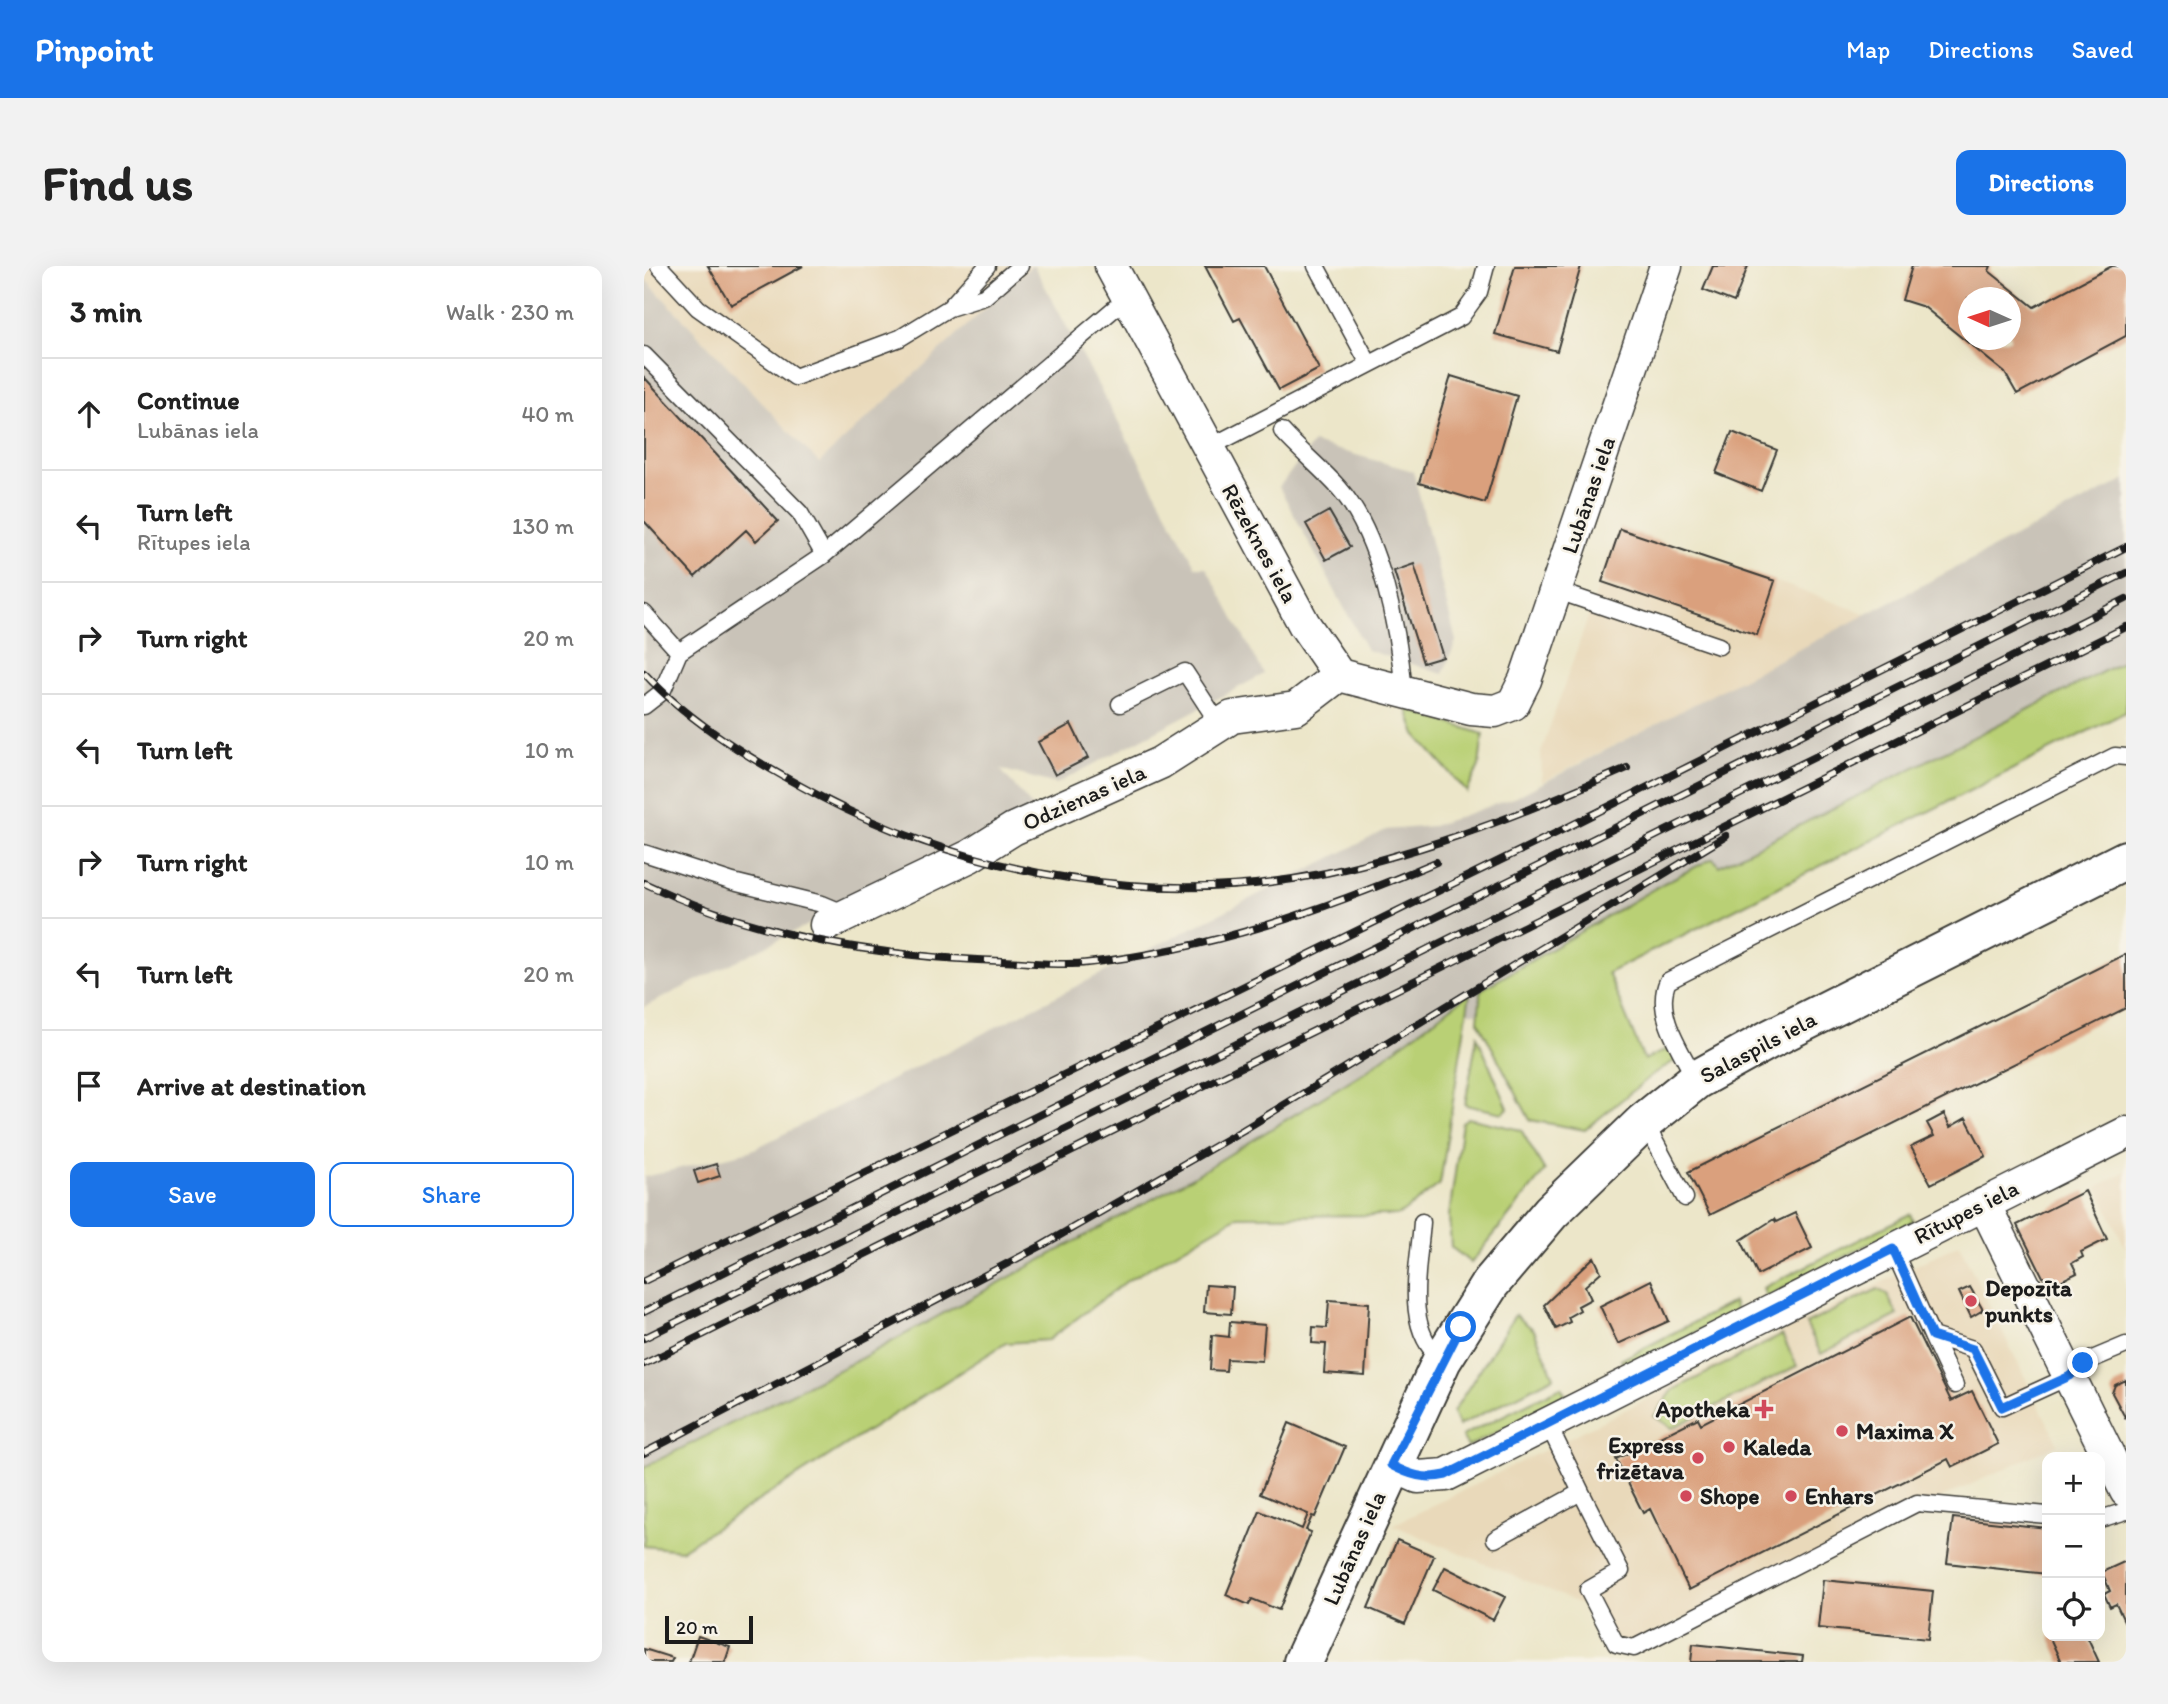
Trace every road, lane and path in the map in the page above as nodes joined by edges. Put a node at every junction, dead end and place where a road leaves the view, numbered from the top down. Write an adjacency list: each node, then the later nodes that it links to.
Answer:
1 (659, 266): 9 (lane)
2 (987, 266): 9 (lane)
3 (1020, 266): 9 (lane)
4 (1111, 266): 8 (street, Rēzeknes iela)
5 (1316, 266): 11 (lane)
6 (1486, 266): 11 (lane)
7 (1666, 266): 15 (street, Lubānas iela)
8 (1128, 298): 13 (street, Rēzeknes iela); 14 (lane)
9 (949, 308)
10 (644, 355): 14 (lane)
11 (1368, 364): 13 (lane)
12 (1282, 431): 20 (lane)
13 (1208, 448): 19 (street, Rēzeknes iela)
14 (824, 555): 18 (lane)
15 (1555, 590): 17 (lane); 20 (street, Lubānas iela)
16 (644, 613): 18 (lane)
17 (1719, 646)
18 (679, 652): 22 (lane)
19 (1339, 675): 20 (street); 23 (street, Odzienas iela)
20 (1404, 691)
21 (1120, 704): 23 (lane)
22 (644, 706)
23 (1219, 724): 27 (street, Odzienas iela)
24 (2126, 757): 28 (lane)
25 (644, 853): 27 (lane)
26 (2126, 860): 28 (street, Salaspils iela)
27 (837, 920)
28 (1696, 1080): 29 (street, Salaspils iela)
29 (1644, 1122): 31 (lane); 35 (street, Salaspils iela)
30 (2126, 1133): 32 (street, Rītupes iela)
31 (1685, 1198)
32 (1983, 1204): 34 (street, Rītupes iela); 39 (street)
33 (1422, 1222): 38 (lane)
34 (1893, 1249): 36 (lane); 41 (street, Rītupes iela)
35 (1461, 1327): 38 (street, Lubānas iela)
36 (1932, 1336): 39 (lane); 40 (lane)
37 (2126, 1345): 39 (lane)
38 (1442, 1360): 42 (street, Lubānas iela)
39 (2070, 1376): 43 (street)
40 (1955, 1385)
41 (1548, 1424): 42 (street, Rītupes iela); 44 (lane)
42 (1391, 1465): 49 (street, Lubānas iela)
43 (2126, 1491)
44 (1581, 1492): 46 (lane); 48 (lane)
45 (2126, 1511): 47 (lane)
46 (2042, 1515)
47 (2105, 1517)
48 (1495, 1539)
49 (1303, 1662)

